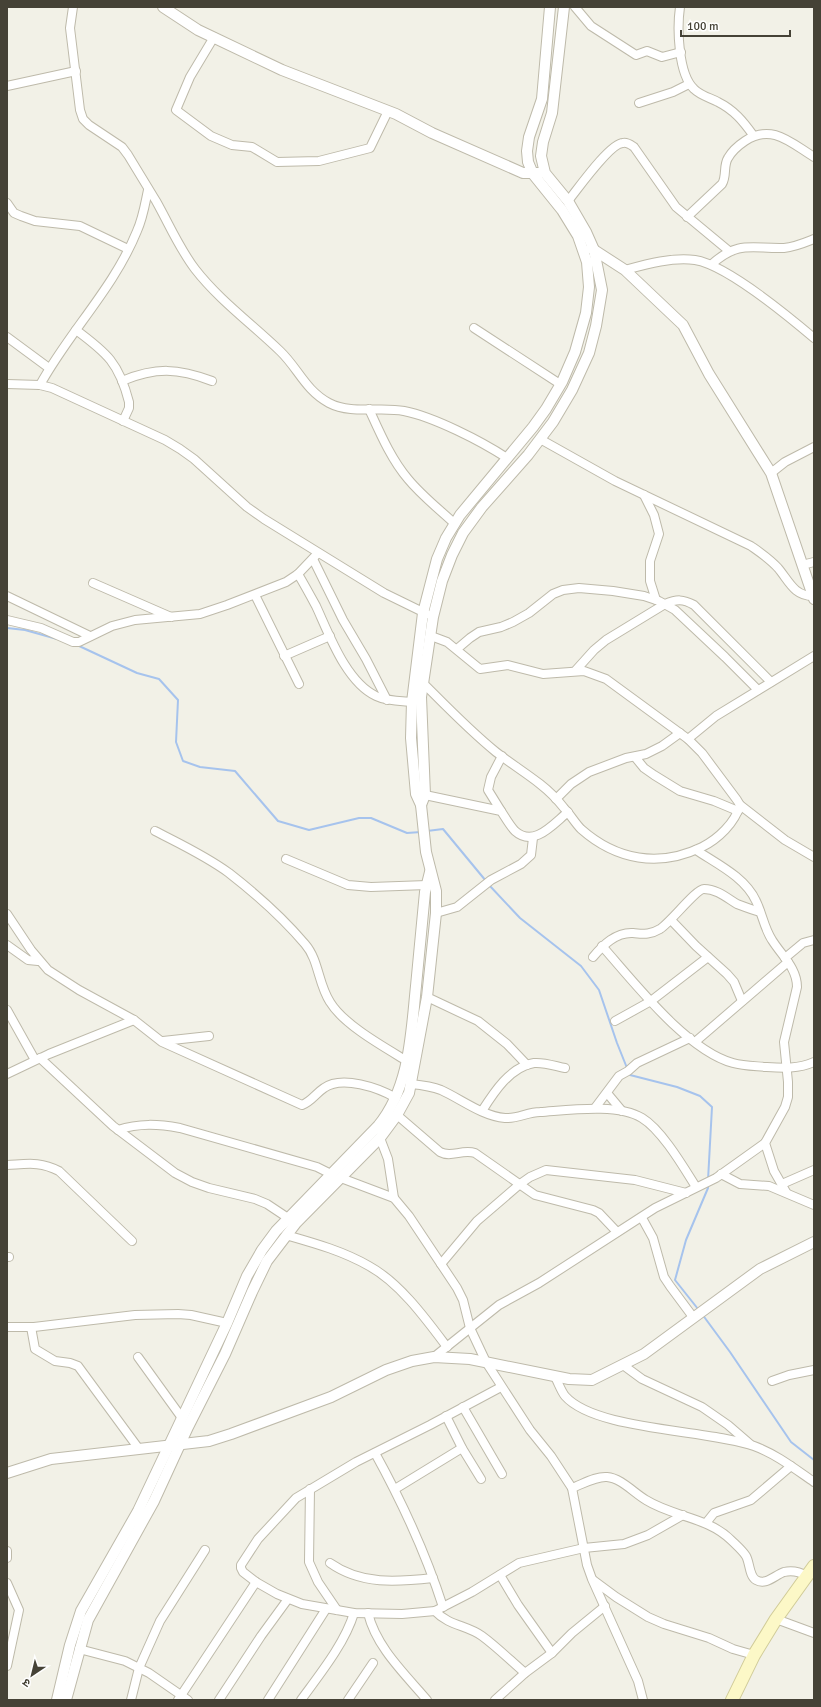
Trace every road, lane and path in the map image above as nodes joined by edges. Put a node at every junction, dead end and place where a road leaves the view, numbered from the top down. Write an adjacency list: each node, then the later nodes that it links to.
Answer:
1 (73, 7): 9 (street)
2 (163, 7): 7 (street)
3 (550, 7): 17 (street)
4 (564, 7): 16 (street)
5 (575, 7): 8 (street)
6 (680, 7): 8 (street)
7 (214, 38): 13 (street); 13 (street)
8 (681, 52): 10 (street)
9 (76, 71): 11 (street); 18 (street)
10 (690, 84): 12 (street); 14 (street)
11 (7, 86)
12 (639, 103)
13 (388, 111): 17 (street)
14 (753, 135): 15 (street); 21 (street)
15 (814, 157)
16 (545, 173): 17 (street); 19 (street)
17 (533, 174): 23 (street)
18 (148, 190): 24 (street); 39 (street)
19 (568, 201): 21 (street); 25 (street)
20 (7, 203): 24 (street)
21 (687, 217): 26 (street)
22 (814, 239): 26 (street)
23 (581, 245): 25 (street); 37 (street)
24 (128, 249): 30 (street)
25 (594, 250): 28 (street); 41 (street)
26 (729, 251): 27 (street)
27 (712, 264): 28 (street); 32 (street)
28 (625, 270): 44 (street)
29 (474, 328): 37 (street)
30 (76, 330): 33 (street); 34 (street)
31 (7, 337): 33 (street)
32 (814, 338)
33 (49, 368): 38 (street)
34 (122, 381): 35 (street); 40 (street)
35 (212, 381)
36 (7, 384): 38 (street)
37 (560, 384): 43 (street)
38 (40, 385): 40 (street)
39 (369, 409): 43 (street); 46 (street)
40 (123, 421): 47 (street)
41 (540, 439): 45 (street); 59 (street)
42 (814, 447): 44 (street)
43 (507, 458): 46 (street)
44 (771, 473): 49 (street)
45 (644, 494): 54 (street); 55 (street)
46 (455, 524): 57 (street)
47 (316, 556): 50 (street); 57 (street); 72 (street)
48 (814, 562): 49 (street)
49 (802, 565): 54 (street)
50 (298, 574): 52 (street); 62 (street)
51 (93, 583): 58 (street)
52 (255, 595): 58 (street); 65 (street)
53 (7, 596): 61 (street)
54 (813, 597)
55 (656, 600): 56 (street); 64 (street)
56 (665, 604): 67 (street); 68 (street); 71 (street)
57 (423, 613): 59 (street); 73 (street)
58 (172, 617): 61 (street)
59 (433, 617): 63 (street)
60 (7, 620): 61 (street)
61 (90, 636)
62 (330, 636): 65 (street); 72 (street)
63 (430, 636): 64 (street); 69 (street)
64 (457, 649): 67 (street)
65 (284, 656): 70 (street)
66 (814, 656): 68 (street)
67 (576, 670): 74 (street)
68 (771, 682): 71 (street)
69 (423, 683): 76 (street); 78 (street)
70 (300, 684)
71 (758, 690): 75 (street)
72 (387, 700): 73 (street)
73 (412, 702): 80 (street)
74 (680, 733): 75 (street); 77 (street)
75 (688, 739): 81 (street)
76 (502, 756): 79 (street); 82 (street)
77 (635, 757): 79 (street); 81 (street)
78 (425, 795): 80 (street); 82 (street)
79 (556, 799): 83 (street)
80 (421, 805): 89 (street)
81 (739, 808): 86 (street); 87 (street)
82 (501, 811): 85 (street)
83 (568, 812): 85 (street); 86 (street)
84 (155, 831): 112 (street)
85 (533, 838): 92 (street)
86 (696, 850): 91 (street)
87 (814, 857)
88 (286, 859): 90 (street)
89 (430, 870): 90 (street); 92 (street)
90 (427, 884): 112 (street)
91 (760, 912): 94 (street); 100 (street)
92 (436, 913): 102 (street)
93 (7, 914): 101 (street)
94 (671, 920): 97 (street); 99 (street)
95 (814, 940): 100 (street)
96 (7, 945): 101 (street)
97 (602, 946): 98 (street); 103 (street)
98 (593, 957)
99 (708, 957): 103 (street); 104 (street)
100 (786, 960): 104 (street); 116 (street)
101 (38, 961): 106 (street)
102 (427, 997): 114 (street); 118 (street)
103 (651, 1001): 107 (street); 109 (street)
104 (742, 1001): 109 (street)
105 (7, 1010): 111 (street)
106 (134, 1020): 110 (street); 111 (street)
107 (615, 1020)
108 (209, 1036): 110 (street)
109 (692, 1040): 116 (street); 119 (street)
110 (162, 1042): 120 (street)
111 (38, 1059): 117 (street); 125 (street)
112 (407, 1061): 120 (street)
113 (814, 1062): 116 (street)
114 (527, 1065): 115 (street); 122 (street)
115 (565, 1068)
116 (787, 1069): 127 (street)
117 (7, 1074)
118 (411, 1084): 122 (street); 124 (street)
119 (607, 1093): 121 (street); 123 (street)
120 (396, 1098): 130 (street)
121 (595, 1108): 122 (street); 123 (street)
122 (482, 1111)
123 (622, 1111): 134 (street)
124 (397, 1115): 126 (street); 133 (street)
125 (118, 1130): 130 (street); 139 (street)
126 (380, 1138): 132 (street); 137 (street)
127 (765, 1143): 131 (street); 135 (street)
128 (7, 1165): 143 (street)
129 (814, 1170): 135 (street)
130 (331, 1174): 139 (street)
131 (718, 1176): 134 (street); 135 (street)
132 (341, 1178): 137 (street); 142 (street)
133 (520, 1184): 136 (street); 141 (street); 145 (street)
134 (698, 1186): 136 (street)
135 (784, 1188): 138 (street)
136 (686, 1193): 140 (street)
137 (394, 1198): 145 (street)
138 (814, 1205)
139 (288, 1218): 147 (street)
140 (642, 1218): 141 (street); 146 (street)
141 (617, 1232): 150 (street)
142 (286, 1235): 151 (street); 163 (street)
143 (132, 1241)
144 (814, 1242): 146 (street)
145 (441, 1264): 150 (street)
146 (696, 1315): 155 (street)
147 (227, 1323): 149 (street); 162 (street)
148 (7, 1327): 149 (street)
149 (31, 1327): 167 (street)
150 (470, 1328): 151 (street); 154 (street)
151 (447, 1347): 153 (street)
152 (138, 1357): 162 (street)
153 (434, 1357): 154 (street); 163 (street)
154 (486, 1362): 157 (street); 159 (street)
155 (622, 1365): 157 (street); 165 (street)
156 (814, 1370): 158 (street)
157 (555, 1377): 165 (street)
158 (772, 1380)
159 (501, 1387): 160 (street); 174 (street)
160 (463, 1407): 161 (street); 171 (street)
161 (446, 1416): 166 (street); 168 (street)
162 (182, 1418): 164 (street)
163 (180, 1445): 164 (street); 200 (street)
164 (169, 1446): 167 (street); 208 (street)
165 (752, 1446): 169 (street)
166 (462, 1448): 172 (street); 176 (street)
167 (140, 1449): 170 (street)
168 (376, 1452): 175 (street); 176 (street)
169 (791, 1466): 173 (street); 178 (street)
170 (7, 1473)
171 (502, 1474)
172 (481, 1479)
173 (814, 1482)
174 (572, 1488): 177 (street); 179 (street)
175 (310, 1489): 188 (street); 194 (street)
176 (395, 1489): 186 (street)
177 (683, 1515): 178 (street); 179 (street)
178 (706, 1523): 184 (street)
179 (584, 1548): 185 (street); 187 (street)
180 (205, 1550): 205 (street)
181 (7, 1551): 182 (street)
182 (7, 1558)
183 (330, 1563): 186 (street)
184 (811, 1571): 197 (main road)
185 (500, 1575): 193 (street); 201 (street)
186 (433, 1578): 193 (street)
187 (592, 1579): 191 (street); 202 (street)
188 (256, 1582): 190 (street); 207 (street)
189 (7, 1583): 199 (street)
190 (288, 1599): 192 (street); 211 (street)
191 (605, 1606): 201 (street); 217 (street)
192 (326, 1609): 194 (street); 212 (street)
193 (439, 1609): 196 (street); 206 (street)
194 (337, 1610): 195 (street)
195 (354, 1613): 196 (street); 213 (street)
196 (368, 1613): 215 (street)
197 (776, 1619): 198 (street); 202 (main road)
198 (814, 1633)
199 (9, 1648): 204 (street)
200 (79, 1649): 205 (street); 209 (street)
201 (552, 1653): 206 (street)
202 (754, 1655): 218 (main road)
203 (373, 1663): 214 (street)
204 (7, 1666)
205 (139, 1668): 207 (street); 210 (street)
206 (525, 1673): 216 (street)
207 (183, 1698)
208 (57, 1700)
209 (66, 1700)
210 (131, 1700)
211 (219, 1700)
212 (268, 1700)
213 (301, 1700)
214 (348, 1700)
215 (427, 1700)
216 (495, 1700)
217 (643, 1700)
218 (732, 1700)

